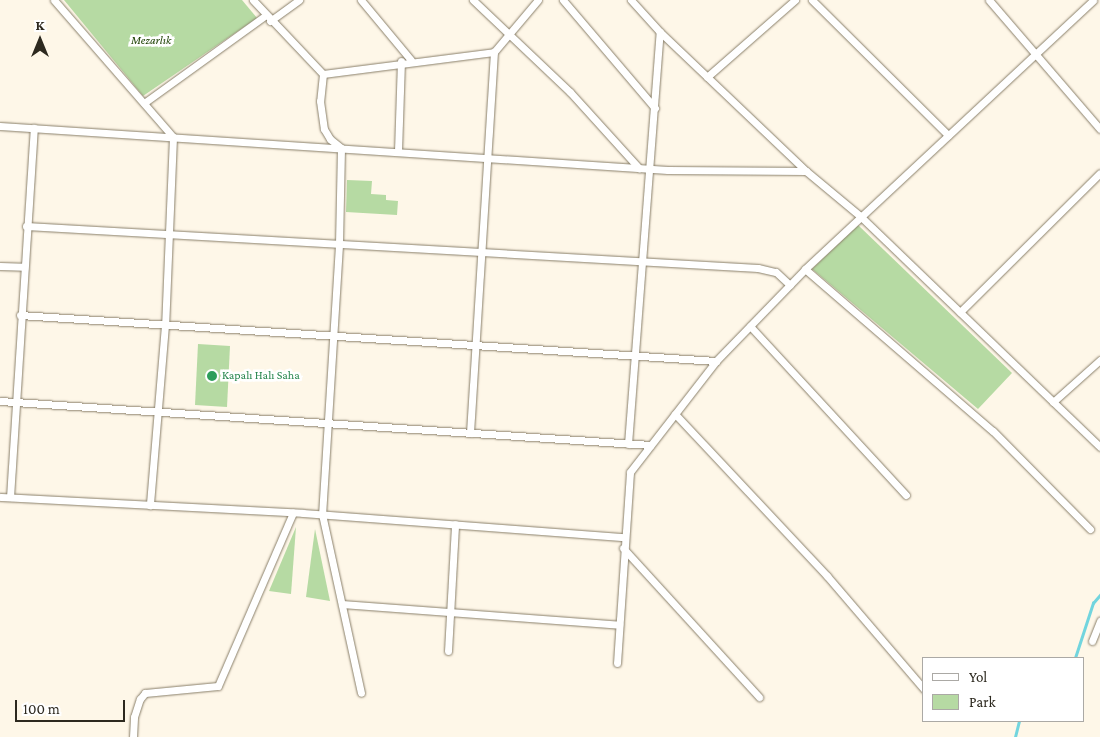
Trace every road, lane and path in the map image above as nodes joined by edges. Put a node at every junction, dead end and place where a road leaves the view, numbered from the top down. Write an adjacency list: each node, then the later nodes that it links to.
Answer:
1 (54, 0): 22 (street)
2 (252, 0): 13 (street)
3 (299, 0): 13 (street)
4 (361, 0): 18 (street)
5 (473, 0): 15 (street)
6 (538, 0): 15 (street)
7 (563, 0): 23 (street)
8 (631, 0): 14 (street)
9 (795, 0): 21 (street)
10 (812, 0): 27 (street)
11 (989, 0): 17 (street)
12 (1093, 0): 17 (street)
13 (268, 18): 20 (street); 22 (street)
14 (660, 32): 21 (street); 23 (street)
15 (507, 36): 16 (street); 32 (street)
16 (494, 52): 18 (street); 31 (street)
17 (1034, 54): 26 (street); 27 (street)
18 (411, 60): 19 (street)
19 (401, 61): 20 (street); 30 (street)
20 (323, 74): 29 (street)
21 (707, 77): 34 (street)
22 (144, 103): 28 (street)
23 (655, 108): 33 (street)
24 (0, 126): 25 (street)
25 (34, 128): 28 (street); 37 (street)
26 (1100, 130)
27 (948, 135): 36 (street)
28 (173, 137): 29 (street); 38 (street)
29 (341, 148): 30 (street); 39 (street)
30 (398, 152): 31 (street)
31 (487, 158): 32 (street); 40 (street)
32 (640, 168): 33 (street)
33 (649, 169): 34 (street); 41 (street)
34 (806, 171): 36 (street)
35 (1100, 174): 46 (street)
36 (860, 216): 44 (street); 46 (street)
37 (26, 226): 38 (street); 43 (street)
38 (170, 234): 39 (street); 48 (street)
39 (339, 245): 40 (street); 50 (street)
40 (482, 253): 41 (street); 51 (street)
41 (644, 260): 45 (street); 52 (street)
42 (0, 266): 43 (street)
43 (23, 267): 47 (street)
44 (805, 269): 45 (street); 72 (street)
45 (790, 285): 49 (street)
46 (960, 312): 57 (street)
47 (20, 315): 48 (street); 56 (street)
48 (165, 325): 50 (street); 58 (street)
49 (750, 326): 54 (street); 65 (street)
50 (332, 336): 51 (street); 60 (street)
51 (474, 344): 52 (street); 61 (street)
52 (635, 355): 54 (street); 62 (street)
53 (1100, 360): 57 (street)
54 (716, 361): 59 (street)
55 (0, 401): 56 (street)
56 (14, 402): 58 (street); 67 (street)
57 (1053, 402): 64 (street)
58 (157, 414): 60 (street); 68 (street)
59 (675, 414): 63 (street); 82 (street)
60 (329, 423): 61 (street); 70 (street)
61 (470, 433): 62 (street)
62 (628, 444): 63 (street)
63 (651, 445): 73 (street)
64 (1100, 447)
65 (906, 495)
66 (0, 497): 67 (street)
67 (10, 497): 68 (street)
68 (150, 505): 69 (street)
69 (294, 512): 70 (street); 85 (street)
70 (322, 514): 71 (street); 75 (street)
71 (455, 524): 73 (street); 76 (street)
72 (1090, 529)
73 (624, 537): 74 (street)
74 (623, 548): 78 (street); 84 (street)
75 (342, 604): 76 (street); 83 (street)
76 (451, 612): 78 (street); 80 (street)
77 (1100, 621): 79 (street)
78 (619, 624): 81 (street)
79 (1092, 640)
80 (448, 651)
81 (617, 663)
82 (922, 687)
83 (361, 693)
84 (759, 697)
85 (133, 737)

